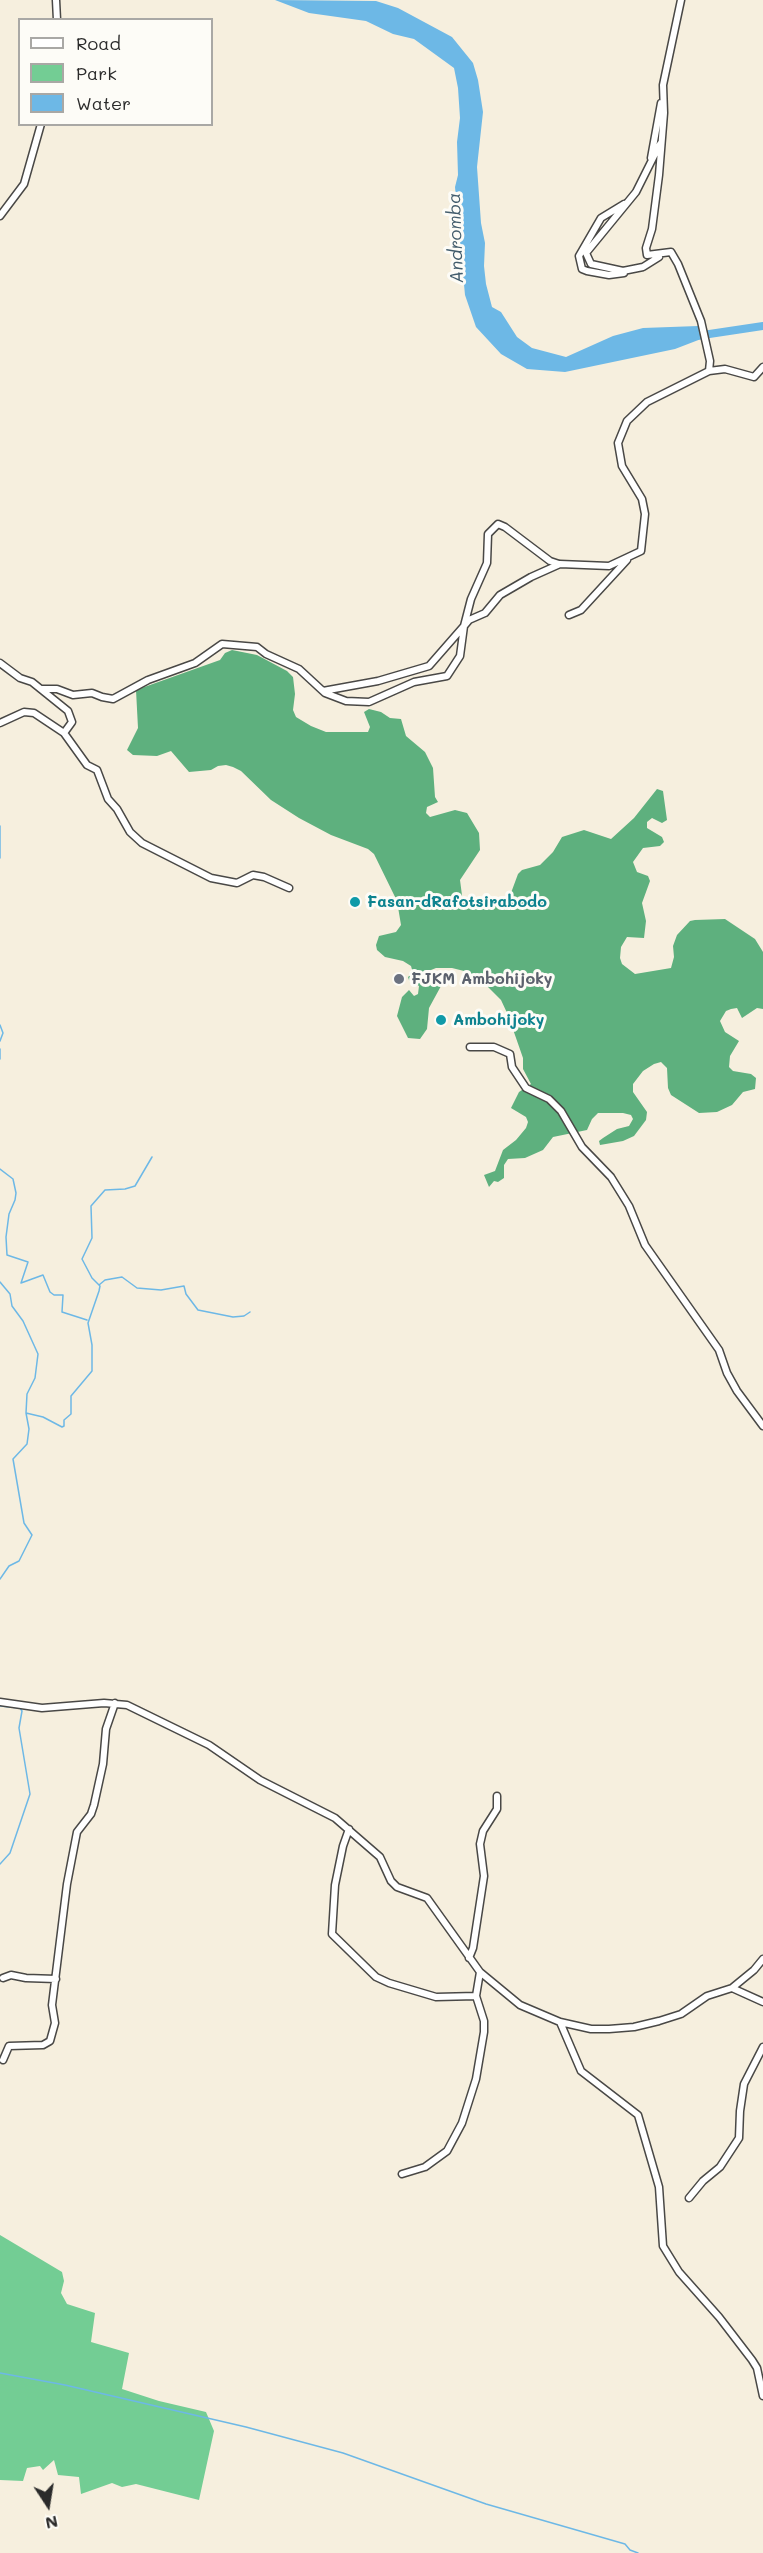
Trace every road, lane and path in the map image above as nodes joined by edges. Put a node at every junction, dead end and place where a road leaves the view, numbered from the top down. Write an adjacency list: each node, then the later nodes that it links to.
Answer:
1 (56, 0): 3 (street)
2 (681, 0): 4 (street)
3 (57, 18)
4 (663, 85): 6 (street); 7 (street)
5 (40, 126): 9 (street)
6 (662, 138): 7 (street); 10 (street)
7 (648, 171): 8 (street)
8 (627, 202): 11 (street); 11 (street)
9 (0, 216)
10 (664, 253): 11 (street); 13 (street)
11 (643, 267)
12 (763, 367): 13 (street)
13 (709, 371): 14 (street)
14 (629, 557): 15 (street); 16 (street)
15 (560, 564): 17 (street); 17 (street)
16 (570, 615)
17 (464, 626): 20 (street); 20 (street)
18 (0, 663): 19 (street)
19 (41, 689): 20 (street); 22 (street)
20 (323, 691)
21 (0, 723): 22 (street)
22 (64, 733): 23 (street)
23 (289, 888)
24 (470, 1047): 25 (street)
25 (763, 1426)
26 (0, 1702): 27 (street)
27 (115, 1703): 29 (street); 34 (street)
28 (497, 1796): 30 (street)
29 (349, 1829): 30 (street); 36 (street)
30 (469, 1958): 32 (street)
31 (763, 1959): 35 (street)
32 (480, 1972): 36 (street); 38 (street)
33 (3, 1978): 34 (street)
34 (56, 1978): 40 (street)
35 (732, 1988): 37 (street); 38 (street)
36 (476, 1996): 41 (street)
37 (763, 2002)
38 (560, 2022): 43 (street)
39 (763, 2047): 42 (street)
40 (3, 2060)
41 (402, 2174)
42 (689, 2198)
43 (763, 2396)

